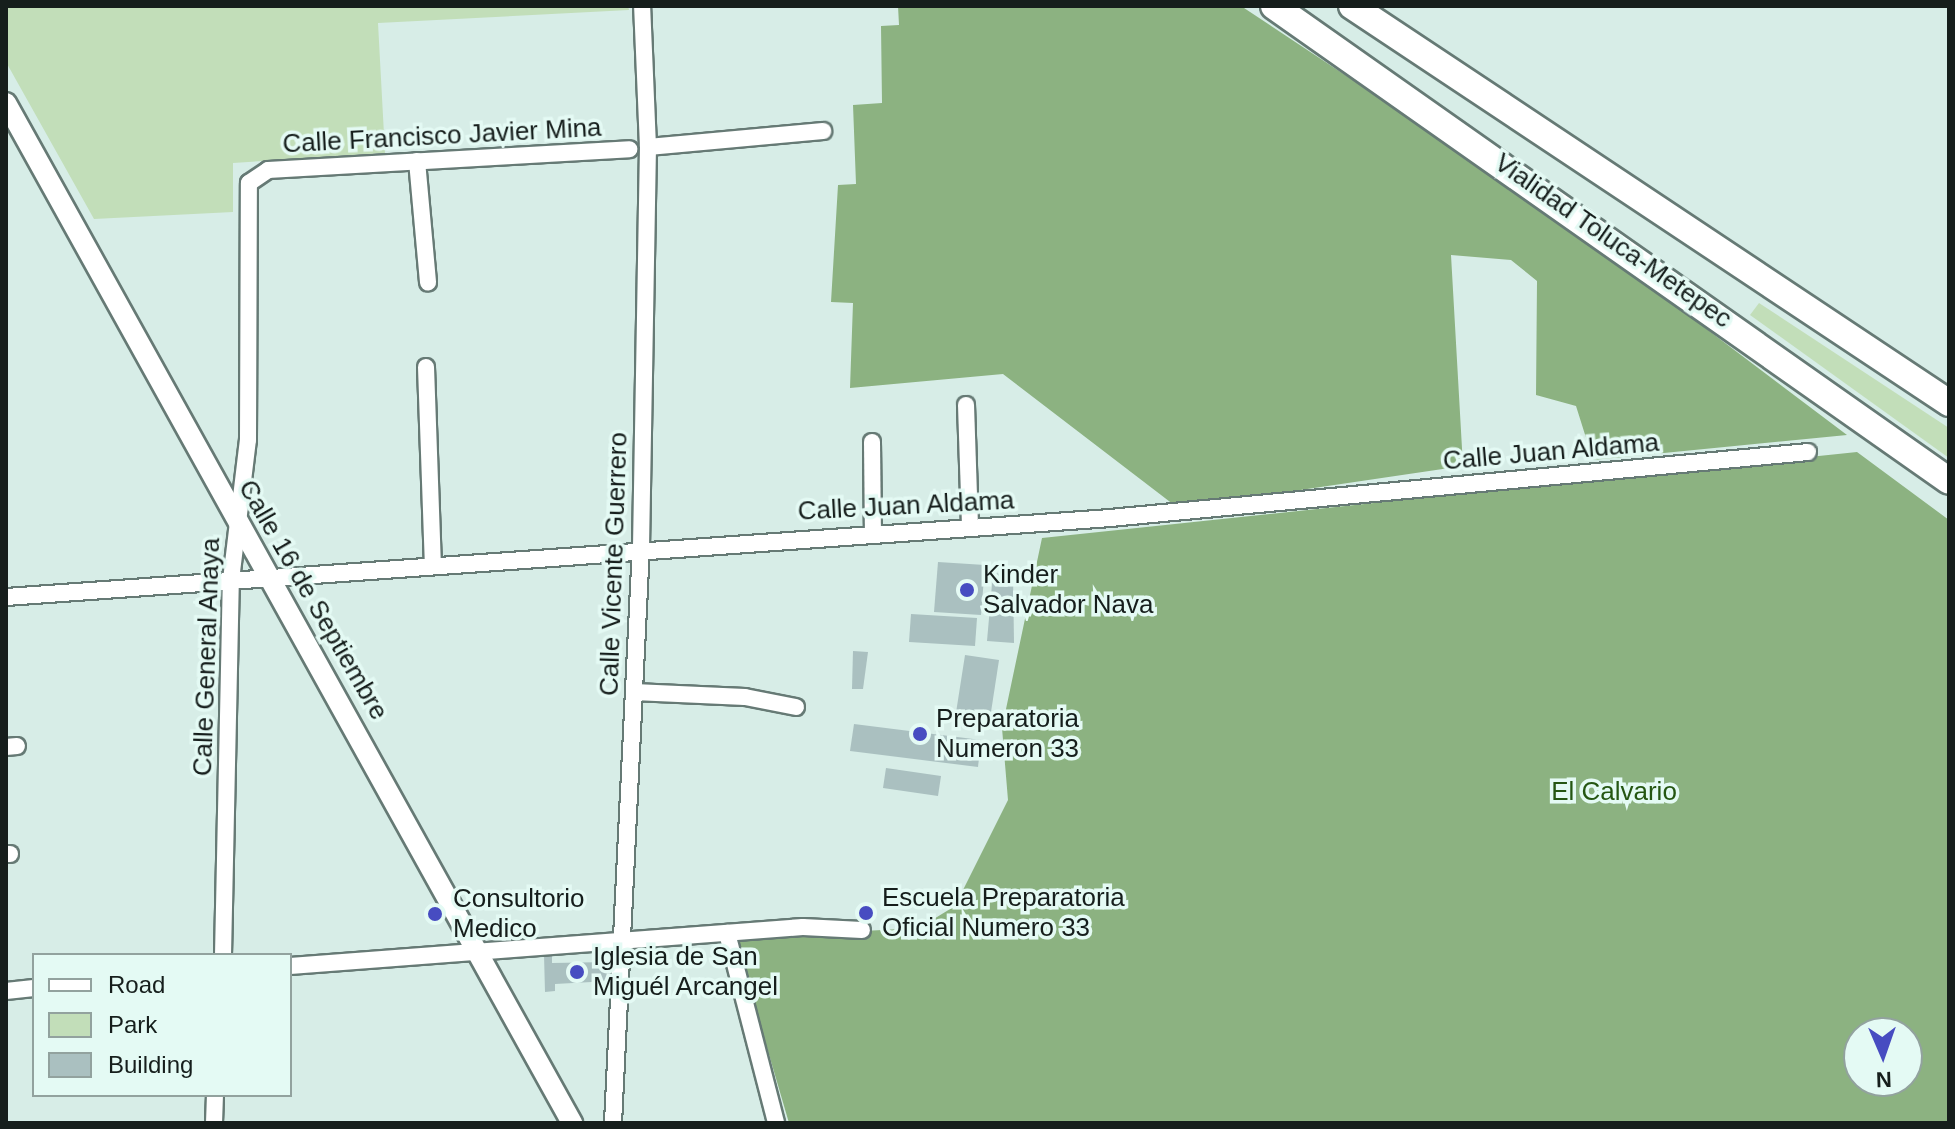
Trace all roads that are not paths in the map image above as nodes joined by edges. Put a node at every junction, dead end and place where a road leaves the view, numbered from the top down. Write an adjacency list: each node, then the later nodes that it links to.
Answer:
1 (642, 6): 6 (street, Calle Vicente Guerrero)
2 (1274, 6): 16 (highway, Vialidad Toluca-Metepec)
3 (1352, 6): 12 (highway, Vialidad Toluca-Metepec)
4 (6, 103): 17 (street, Calle 16 de Septiembre)
5 (823, 131): 6 (street)
6 (648, 147): 20 (street, Calle Vicente Guerrero)
7 (629, 149): 8 (street, Calle Francisco Javier Mina)
8 (417, 161): 9 (street, Calle Francisco Javier Mina); 10 (street)
9 (257, 172): 17 (street, Calle General Anaya)
10 (428, 283)
11 (426, 367): 21 (street)
12 (1949, 403)
13 (966, 405): 18 (street)
14 (872, 442): 19 (street)
15 (1808, 452): 18 (street, Calle Juan Aldama)
16 (1949, 481)
17 (237, 521): 22 (street, Calle 16 de Septiembre); 23 (street, Calle General Anaya)
18 (970, 524): 19 (street, Calle Juan Aldama)
19 (873, 531): 20 (street, Calle Juan Aldama)
20 (641, 547): 21 (street, Calle Juan Aldama); 25 (street, Calle Vicente Guerrero)
21 (433, 563): 22 (street, Calle Juan Aldama)
22 (271, 577): 23 (street, Calle Juan Aldama); 30 (street, Calle 16 de Septiembre)
23 (231, 580): 24 (street, Calle Juan Aldama); 31 (street, Calle General Anaya)
24 (6, 597)
25 (634, 692): 26 (street); 29 (street, Calle Vicente Guerrero)
26 (796, 707)
27 (862, 930): 28 (street)
28 (727, 933): 29 (street); 39 (street)
29 (622, 941): 30 (street); 38 (street, Calle Vicente Guerrero)
30 (479, 947): 32 (street); 37 (street, Calle 16 de Septiembre)
31 (223, 953)
32 (292, 966)
33 (32, 988): 34 (street)
34 (6, 991)
35 (215, 1097): 36 (street)
36 (214, 1123)
37 (572, 1123)
38 (613, 1123)
39 (776, 1123)

